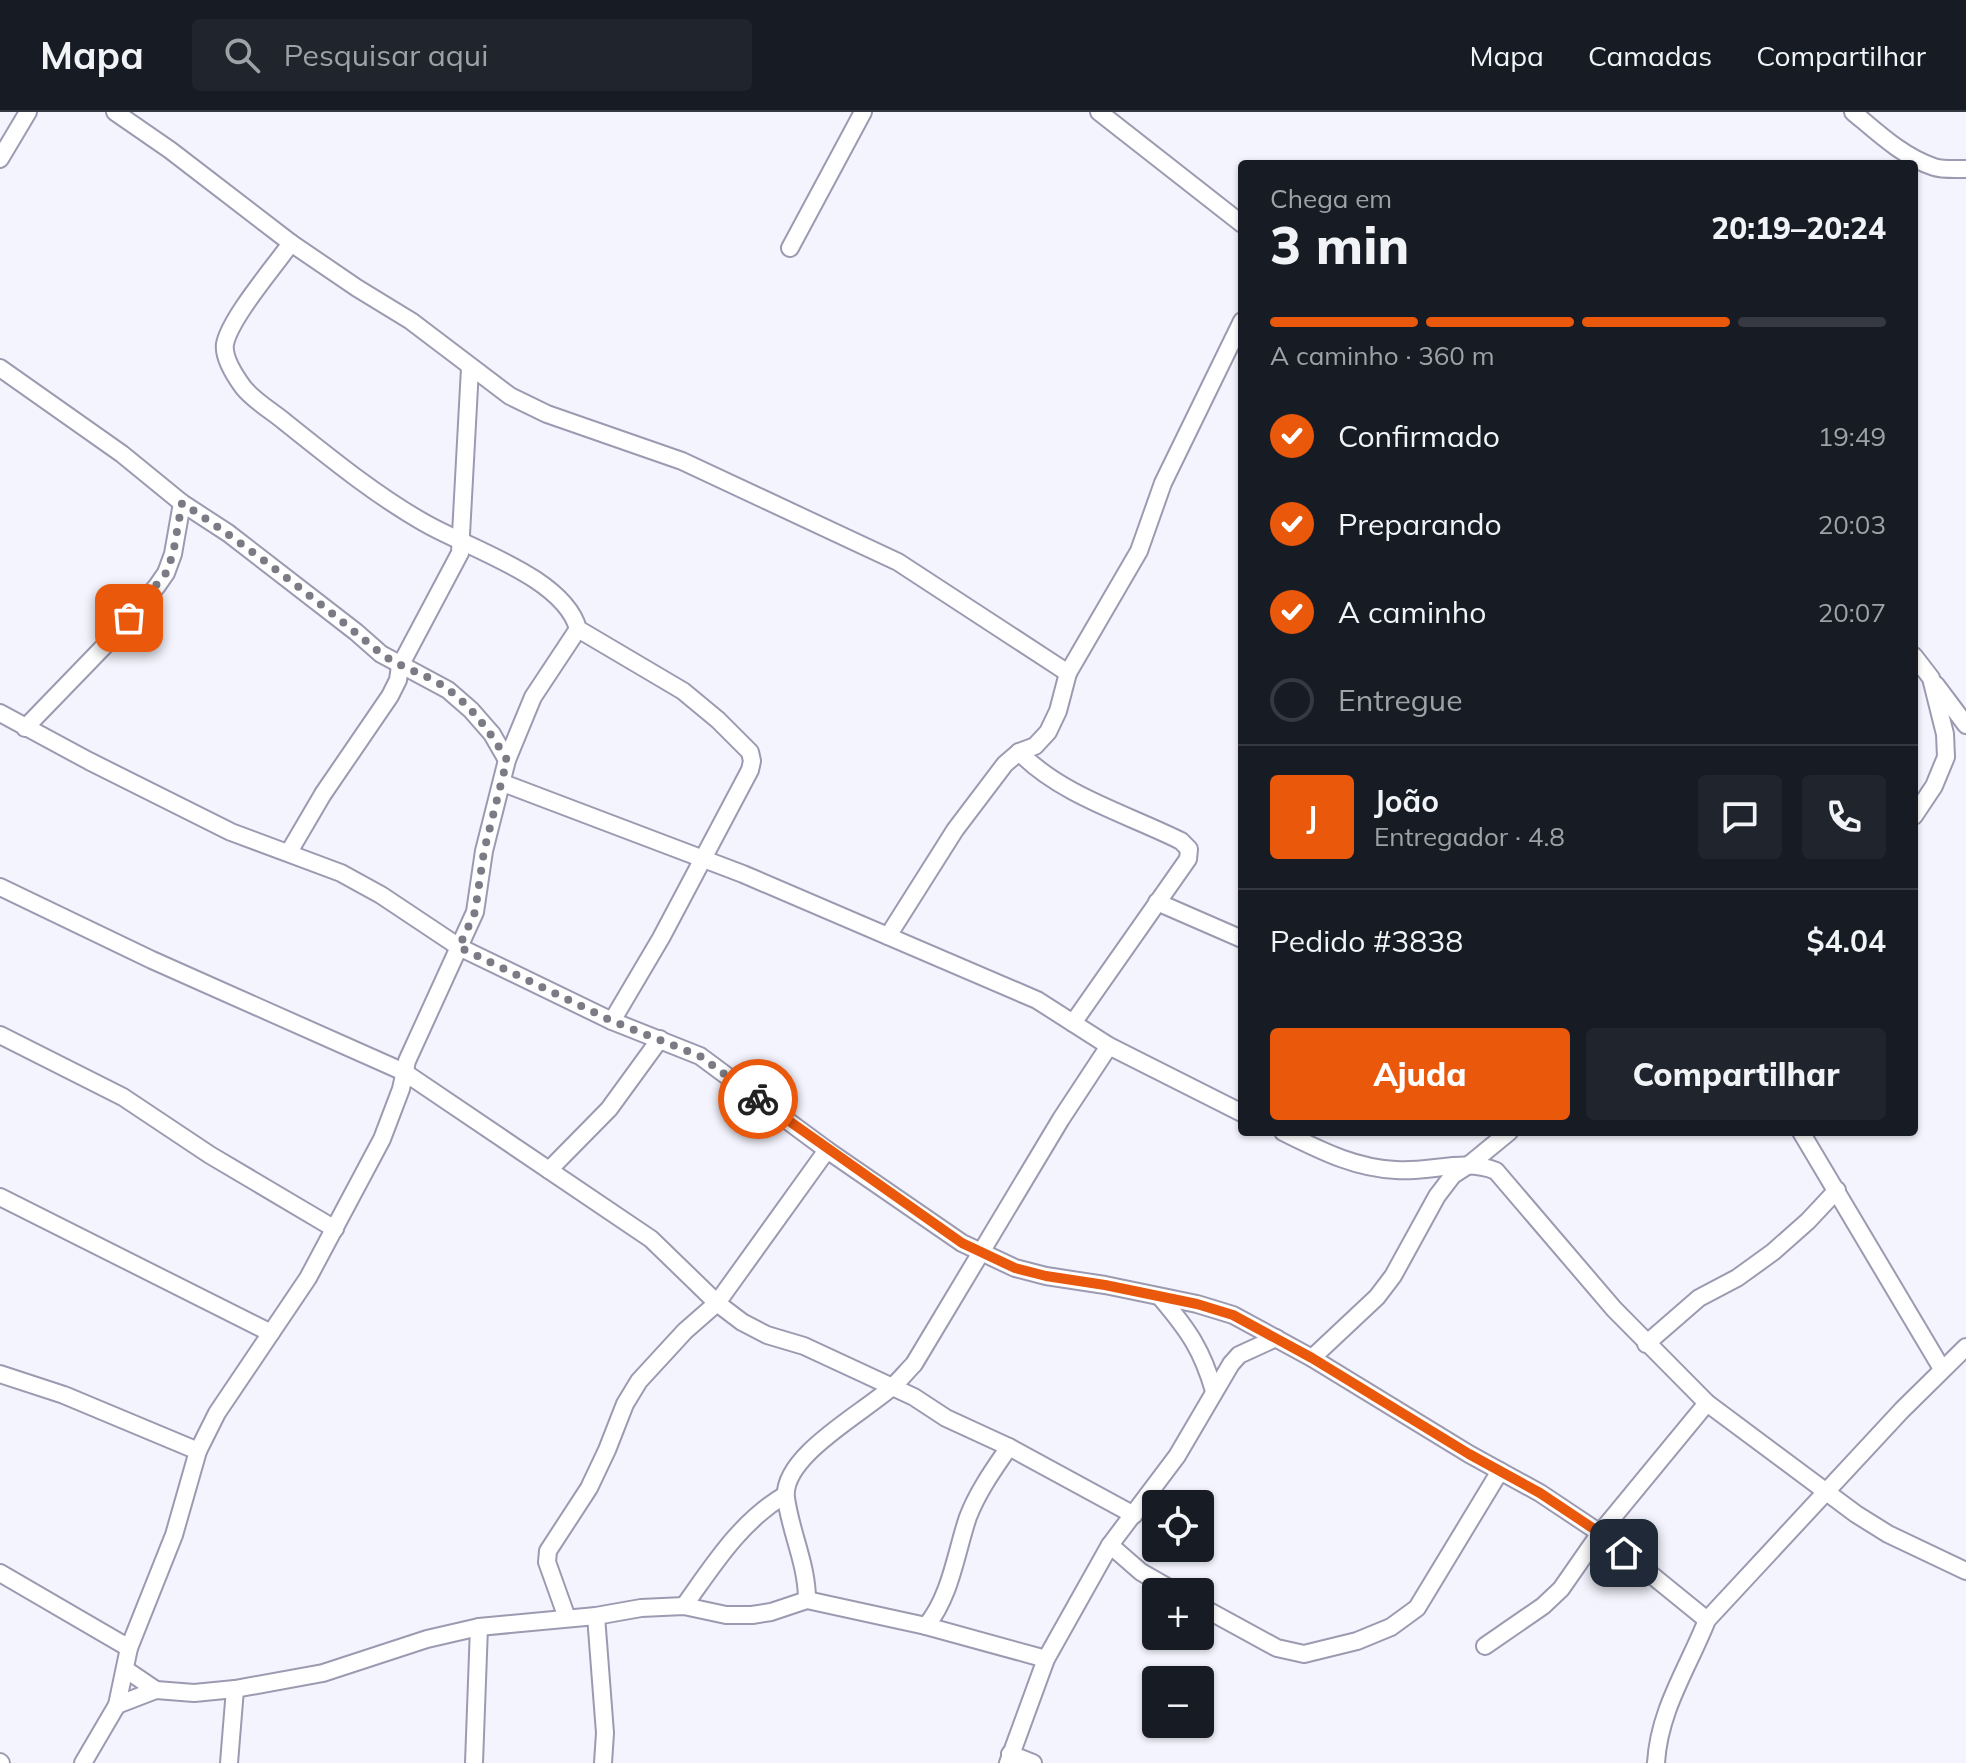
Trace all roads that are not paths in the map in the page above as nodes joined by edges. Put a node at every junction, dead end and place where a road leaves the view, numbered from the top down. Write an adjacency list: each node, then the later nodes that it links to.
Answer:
1 (28, 112): 6 (street)
2 (115, 112): 9 (street)
3 (863, 112): 10 (street)
4 (1099, 112): 8 (street)
5 (1853, 112): 7 (street)
6 (0, 159)
7 (1966, 169)
8 (1238, 221)
9 (291, 243): 13 (street); 15 (street)
10 (790, 248)
11 (1238, 329): 19 (street)
12 (0, 368): 14 (street)
13 (470, 368): 15 (street); 19 (street)
14 (182, 503): 18 (street); 23 (street)
15 (462, 543): 16 (street); 18 (street)
16 (578, 629): 25 (street); 29 (street)
17 (1918, 661): 20 (street)
18 (400, 666): 25 (street); 28 (street)
19 (1068, 673): 24 (street)
20 (1931, 678): 22 (street); 27 (street)
21 (0, 713): 23 (street)
22 (1966, 725)
23 (25, 728): 28 (street)
24 (1019, 752): 31 (street); 32 (street)
25 (507, 760): 26 (street)
26 (503, 783): 29 (street); 34 (street)
27 (1918, 810)
28 (289, 852): 34 (street)
29 (701, 859): 32 (street); 35 (street)
30 (0, 887): 40 (street)
31 (1157, 902): 33 (street); 36 (street)
32 (888, 936): 36 (street)
33 (1238, 937)
34 (459, 947): 35 (street); 40 (street)
35 (612, 1021): 38 (street)
36 (1073, 1023): 39 (street)
37 (0, 1035): 50 (street)
38 (660, 1039): 45 (street); 47 (street)
39 (1109, 1046): 41 (street); 51 (street)
40 (404, 1072): 47 (street); 50 (street)
41 (1238, 1111)
42 (1291, 1136): 46 (street)
43 (1504, 1136): 46 (street)
44 (1803, 1136): 48 (street)
45 (827, 1150): 51 (street); 53 (street)
46 (1470, 1164): 56 (street); 58 (street)
47 (549, 1170): 53 (street)
48 (1837, 1190): 56 (street); 59 (street)
49 (0, 1197): 54 (street)
50 (335, 1229): 54 (street)
51 (980, 1252): 52 (street); 61 (street)
52 (1161, 1298): 55 (street); 62 (street)
53 (717, 1303): 61 (street); 79 (street)
54 (271, 1333): 65 (street)
55 (1276, 1338): 58 (street); 62 (street)
56 (1646, 1344): 63 (street)
57 (1966, 1347): 59 (street)
58 (1312, 1358): 66 (street)
59 (1942, 1369): 67 (street)
60 (0, 1374): 65 (street)
61 (893, 1387): 64 (street); 68 (street)
62 (1214, 1391): 69 (street)
63 (1707, 1403): 67 (street); 70 (street)
64 (1009, 1447): 69 (street); 81 (street)
65 (198, 1451): 84 (street)
66 (1500, 1471): 70 (street); 77 (street)
67 (1827, 1492): 72 (street); 80 (street)
68 (785, 1495): 75 (street); 76 (street)
69 (1134, 1515): 71 (street)
70 (1600, 1533): 80 (street); 83 (street)
71 (1110, 1545): 74 (street); 85 (street)
72 (1966, 1571)
73 (0, 1573): 84 (street)
74 (1152, 1578)
75 (807, 1600): 76 (street); 81 (street)
76 (684, 1606): 78 (street)
77 (1214, 1614)
78 (596, 1616): 79 (street); 94 (street)
79 (567, 1618): 82 (street)
80 (1707, 1620): 96 (street)
81 (926, 1626): 85 (street)
82 (479, 1627): 87 (street); 93 (street)
83 (1485, 1646)
84 (129, 1648): 86 (street)
85 (1046, 1659): 90 (street)
86 (125, 1669): 88 (street); 89 (street)
87 (235, 1689): 88 (street); 92 (street)
88 (156, 1690): 89 (street)
89 (117, 1705): 91 (street)
90 (1009, 1759): 95 (street)
91 (83, 1763)
92 (229, 1763)
93 (474, 1763)
94 (603, 1763)
95 (1033, 1763)
96 (1656, 1763)

